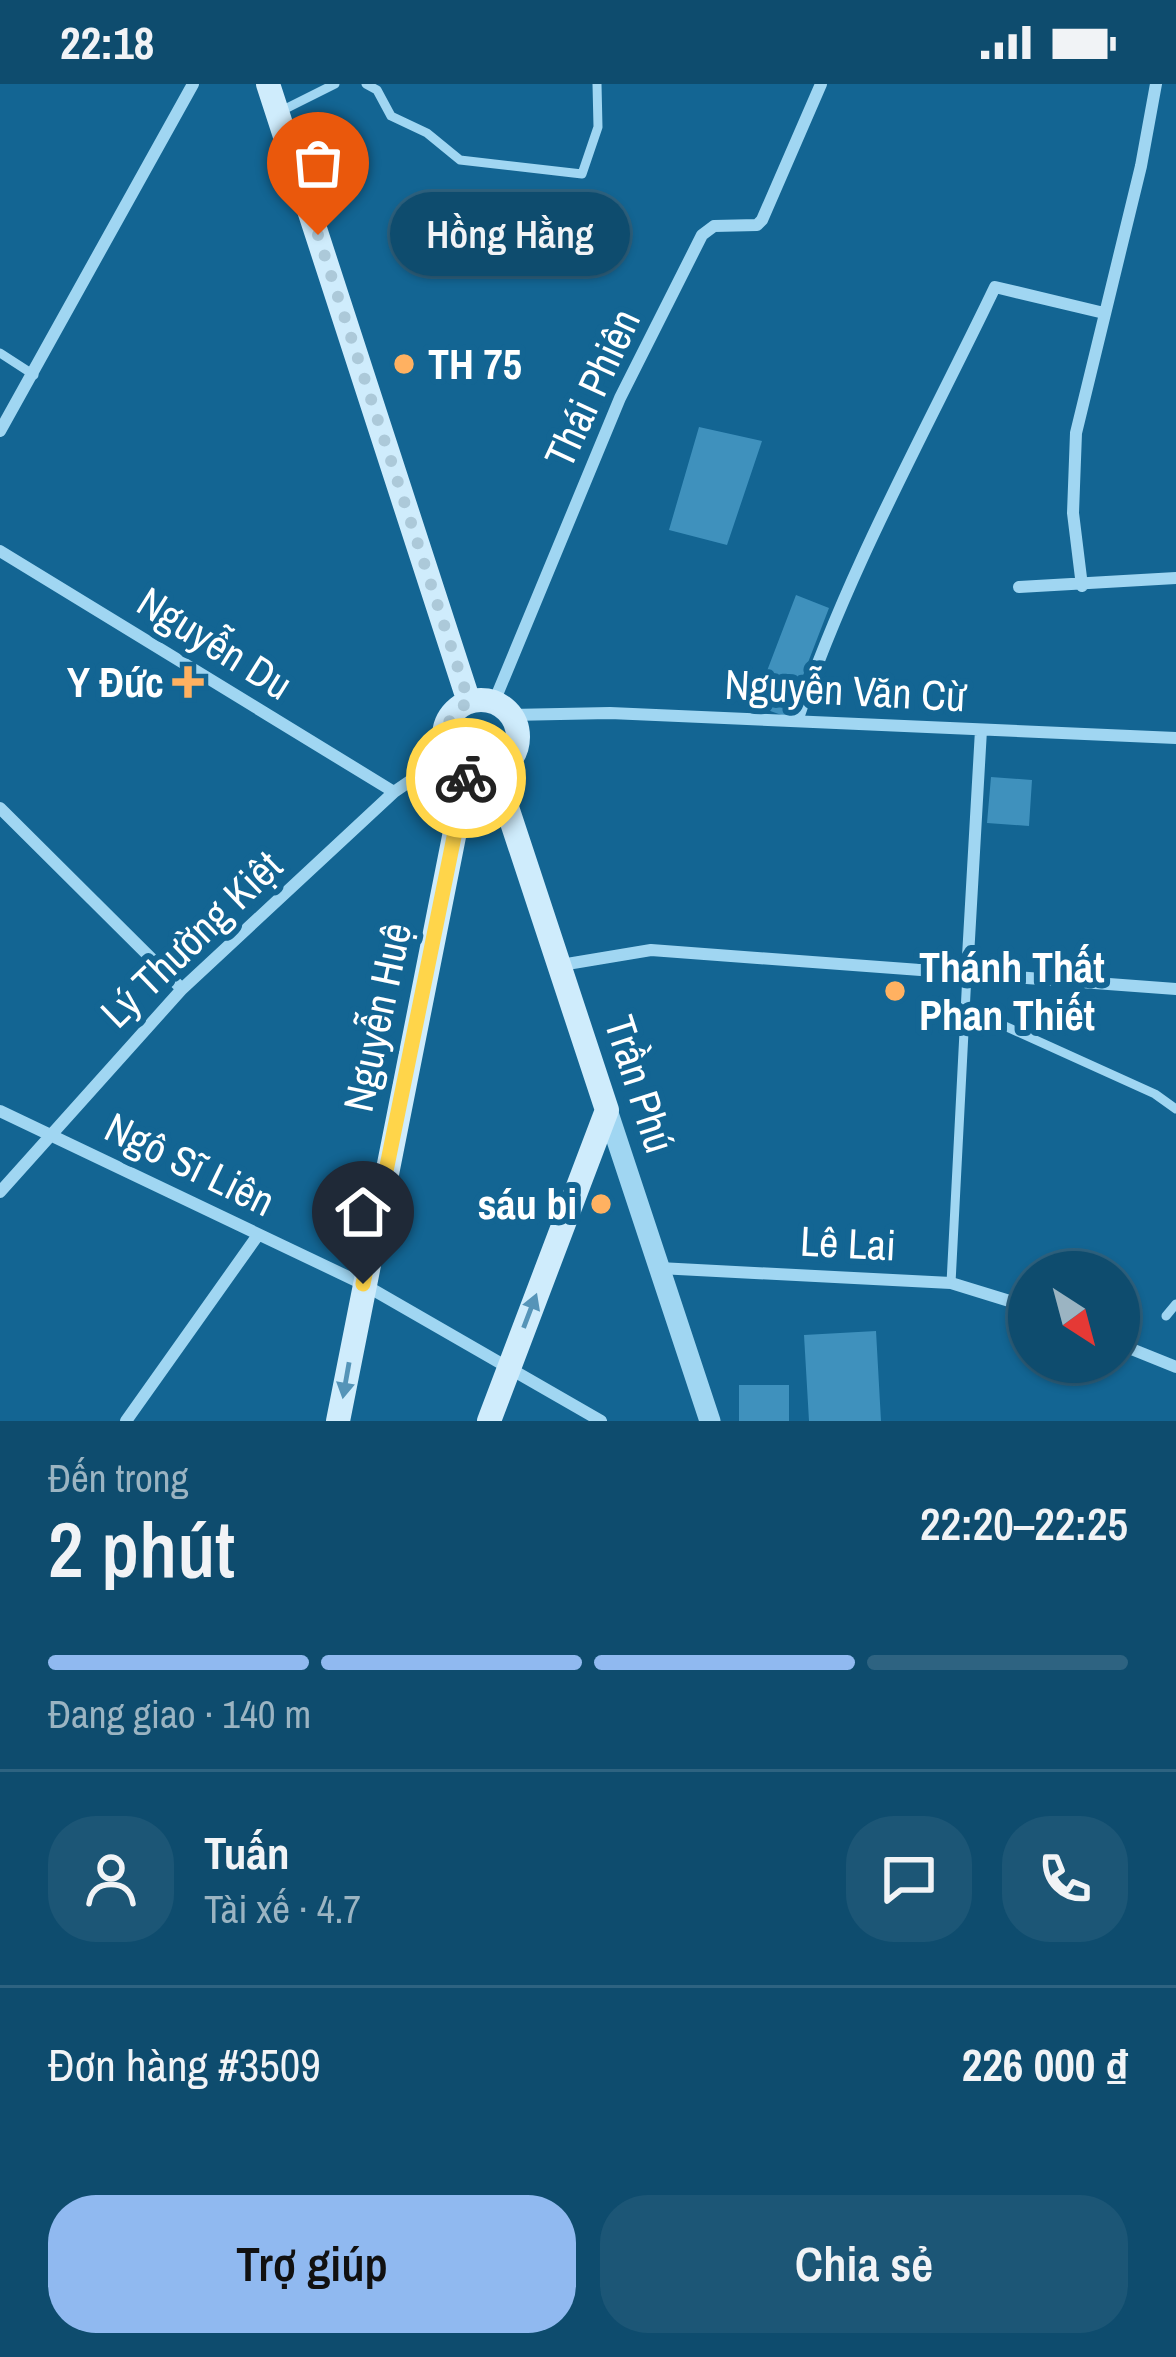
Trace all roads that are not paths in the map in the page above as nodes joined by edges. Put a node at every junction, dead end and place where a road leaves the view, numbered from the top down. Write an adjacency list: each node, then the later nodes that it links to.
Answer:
1 (193, 84): 11 (street)
2 (268, 84): 8 (main road)
3 (335, 84): 8 (lane)
4 (366, 84): 5 (lane)
5 (598, 84)
6 (821, 84): 17 (street, Thái Phiên)
7 (1156, 84): 9 (street)
8 (278, 113): 17 (main road)
9 (1104, 313): 15 (street); 18 (street)
10 (0, 353): 11 (lane)
11 (34, 375): 12 (street)
12 (0, 431)
13 (0, 551): 23 (street, Nguyễn Du)
14 (1176, 578): 15 (street)
15 (1082, 586): 16 (street)
16 (1018, 587)
17 (491, 706): 18 (street, Nguyễn Văn Cừ); 21 (main road); 22 (main road)
18 (797, 721): 19 (street, Nguyễn Văn Cừ)
19 (981, 730): 20 (street, Nguyễn Văn Cừ); 26 (street)
20 (1176, 738)
21 (458, 763): 22 (main road); 23 (street, Lý Thường Kiệt); 38 (main road, Nguyễn Huệ)
22 (495, 771): 25 (main road, Trần Phú)
23 (394, 792): 27 (street, Lý Thường Kiệt)
24 (0, 808): 27 (street)
25 (561, 965): 26 (street); 31 (main road, Trần Phú)
26 (968, 974): 28 (street); 29 (lane)
27 (182, 989): 33 (street, Lý Thường Kiệt)
28 (1176, 989)
29 (965, 1008): 30 (lane); 37 (lane)
30 (1176, 1109)
31 (607, 1110): 36 (street, Trần Phú); 44 (main road, one-way to 31)
32 (0, 1111): 33 (street, Ngô Sĩ Liên)
33 (51, 1132): 34 (street, Lý Thường Kiệt); 35 (street, Ngô Sĩ Liên)
34 (0, 1192)
35 (258, 1235): 38 (street, Ngô Sĩ Liên); 45 (street)
36 (659, 1268): 37 (street, Lê Lai); 49 (street, Trần Phú)
37 (951, 1282): 39 (street, Lê Lai)
38 (363, 1284): 44 (street, Ngô Sĩ Liên); 46 (main road, Nguyễn Huệ, one-way to 46)
39 (1008, 1300)
40 (1176, 1304): 41 (lane)
41 (1166, 1316)
42 (1140, 1352): 43 (street)
43 (1176, 1367)
44 (508, 1368): 47 (main road); 48 (street, Ngô Sĩ Liên)
45 (126, 1421)
46 (338, 1421)
47 (489, 1421)
48 (601, 1421)
49 (710, 1421)

